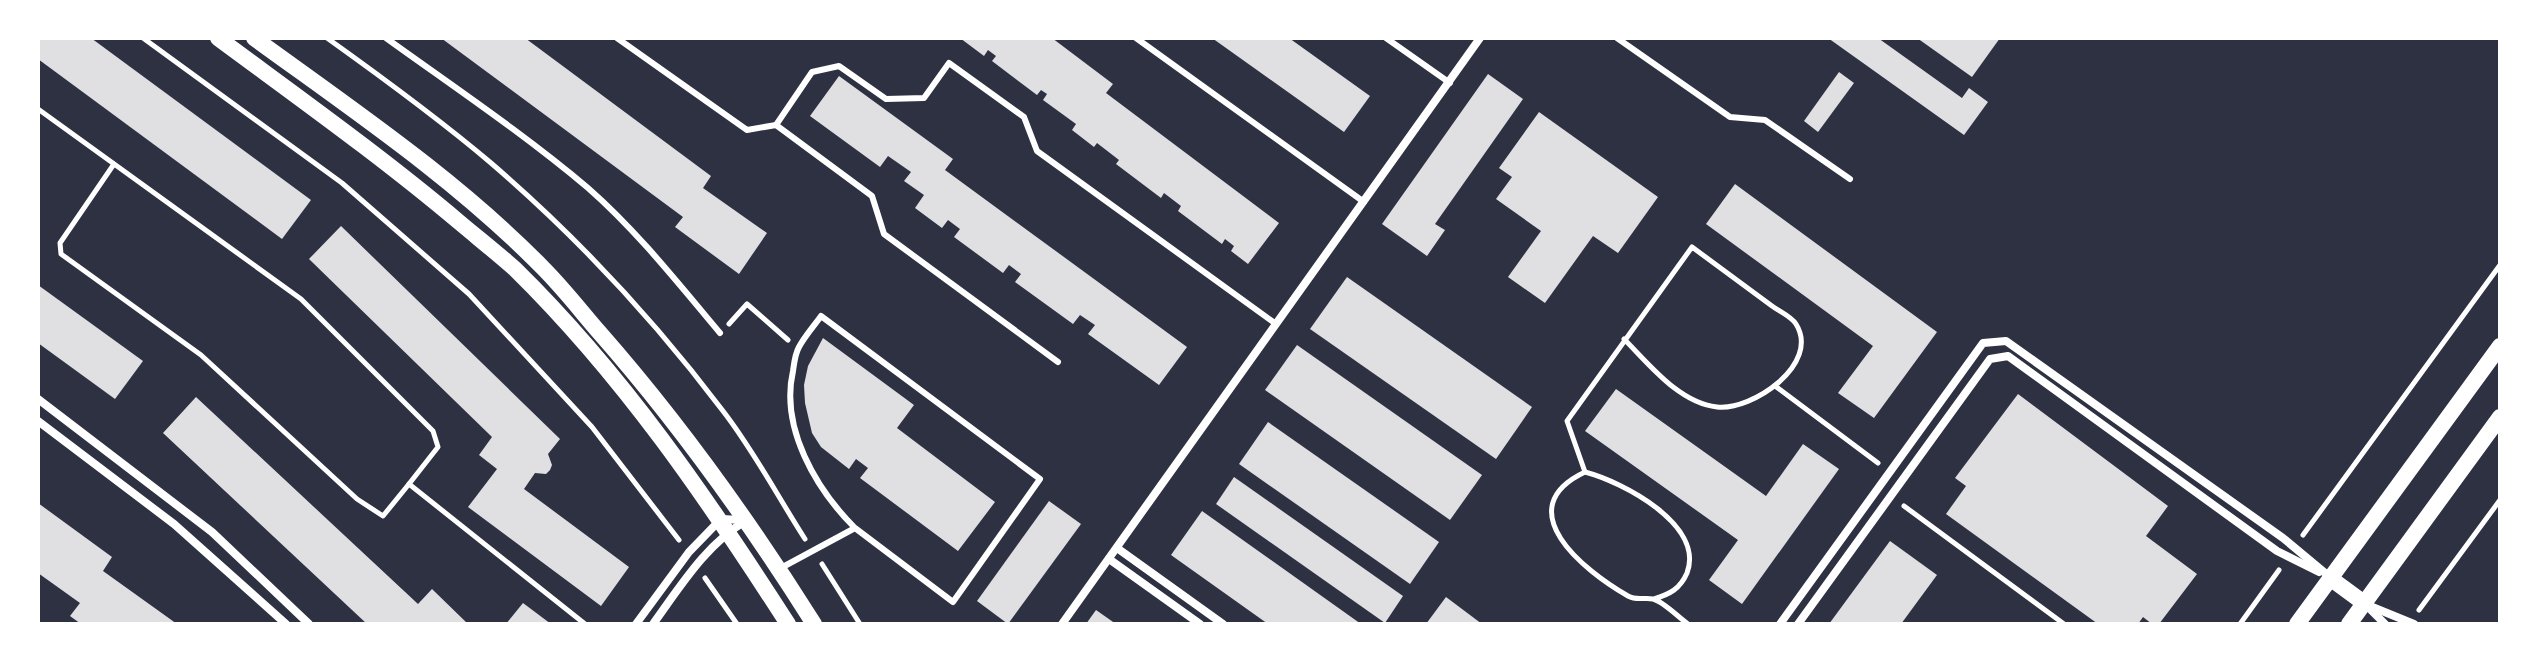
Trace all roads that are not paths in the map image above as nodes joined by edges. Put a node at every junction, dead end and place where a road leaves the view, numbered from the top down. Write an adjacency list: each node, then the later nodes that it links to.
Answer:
1 (218, 38): 21 (main road)
2 (254, 38): 20 (main road)
3 (386, 38): 14 (lane)
4 (617, 38): 10 (lane)
5 (1136, 38): 12 (lane)
6 (1386, 38): 9 (lane)
7 (1480, 38): 9 (street)
8 (1617, 38): 11 (lane)
9 (1450, 83): 12 (street)
10 (776, 125): 13 (lane); 16 (lane)
11 (1850, 179)
12 (1364, 202): 13 (street)
13 (1276, 324): 23 (street)
14 (720, 333)
15 (2500, 346): 26 (main road)
16 (1058, 362)
17 (38, 399): 30 (street)
18 (2500, 417): 27 (main road)
19 (38, 421): 29 (street)
20 (747, 520): 21 (street); 21 (street); 25 (main road)
21 (725, 525): 31 (street); 32 (street); 33 (main road)
22 (855, 528): 22 (lane); 25 (lane)
23 (1117, 548): 24 (street); 37 (street)
24 (1109, 559): 35 (street); 36 (street)
25 (779, 569): 34 (main road)
26 (2330, 578): 27 (main road); 38 (street); 39 (street); 40 (main road)
27 (2364, 603): 28 (street); 41 (main road); 42 (street)
28 (2412, 623)
29 (286, 624)
30 (309, 624)
31 (636, 624)
32 (653, 624)
33 (788, 624)
34 (814, 624)
35 (1062, 624)
36 (1200, 624)
37 (1223, 624)
38 (1780, 624)
39 (1798, 624)
40 (2297, 624)
41 (2349, 624)
42 (2385, 624)

